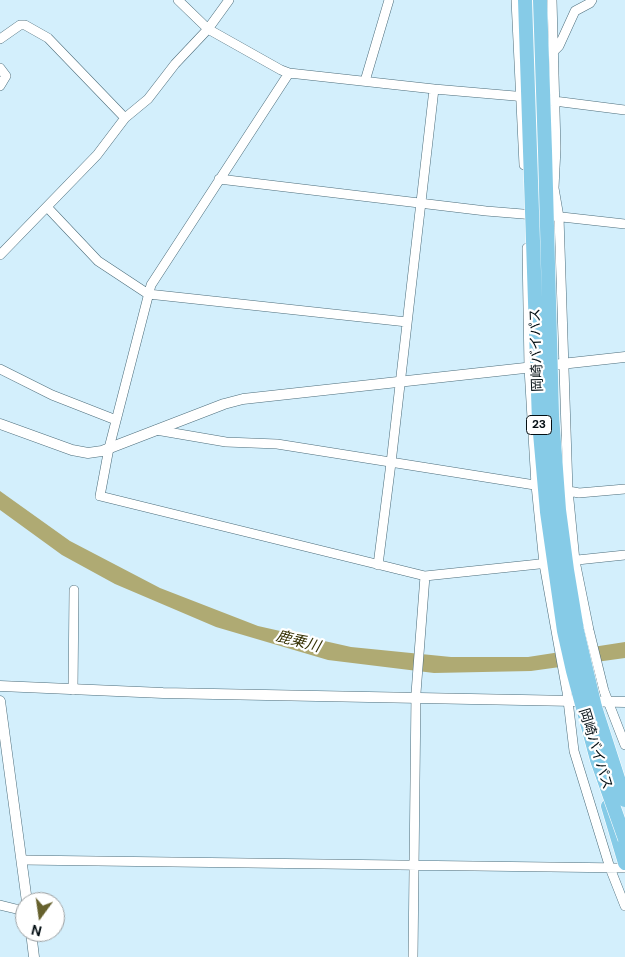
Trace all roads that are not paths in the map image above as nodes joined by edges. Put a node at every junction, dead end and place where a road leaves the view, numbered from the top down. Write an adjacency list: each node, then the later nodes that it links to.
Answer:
1 (178, 0): 9 (street)
2 (229, 0): 9 (street)
3 (389, 0): 14 (street)
4 (516, 0): 17 (street)
5 (525, 0): 57 (highway, 岡崎バイパス / 23, bridge)
6 (540, 0): 58 (highway, 岡崎バイパス / 23, bridge)
7 (552, 0): 11 (street)
8 (592, 0): 11 (street)
9 (208, 29): 13 (street); 20 (street)
10 (0, 39): 20 (street)
11 (554, 51): 18 (street)
12 (0, 68): 15 (street)
13 (289, 73): 14 (street); 21 (street)
14 (365, 81): 16 (street)
15 (0, 86)
16 (434, 89): 17 (street); 22 (street)
17 (520, 97): 18 (street); 24 (street)
18 (554, 102): 19 (street); 25 (street)
19 (625, 110)
20 (125, 118): 23 (street)
21 (219, 180): 22 (street); 28 (street)
22 (421, 202): 24 (street); 29 (street)
23 (47, 207): 27 (street); 28 (street)
24 (526, 214): 25 (street); 32 (street)
25 (559, 217): 26 (street); 31 (street)
26 (625, 224)
27 (0, 255)
28 (148, 294): 29 (street); 35 (street)
29 (407, 322): 34 (street)
30 (625, 357): 31 (street)
31 (563, 365): 32 (street); 42 (street)
32 (529, 368): 34 (street); 40 (street)
33 (0, 369): 35 (street)
34 (400, 382): 37 (street); 39 (street)
35 (116, 420): 38 (street)
36 (0, 424): 38 (street)
37 (156, 430): 38 (street); 39 (street)
38 (109, 448): 46 (street)
39 (392, 463): 40 (street); 46 (street)
40 (536, 485): 42 (street); 45 (street)
41 (625, 489): 42 (street)
42 (568, 490): 44 (street)
43 (625, 555): 44 (street)
44 (575, 560): 45 (street); 54 (street)
45 (544, 564): 47 (street); 52 (street)
46 (378, 565): 47 (street)
47 (425, 576): 51 (street)
48 (74, 590): 50 (street)
49 (0, 686): 50 (street)
50 (73, 690): 51 (street)
51 (416, 694): 52 (street); 64 (street)
52 (568, 696): 54 (street); 65 (street)
53 (0, 701): 62 (street)
54 (608, 702): 55 (street); 56 (street)
55 (625, 702)
56 (625, 745)
57 (597, 760): 61 (highway, 岡崎バイパス / 23, bridge); 63 (highway, 23, bridge)
58 (615, 771): 59 (highway, 23, bridge); 60 (highway, 岡崎バイパス / 23, bridge)
59 (625, 789)
60 (625, 800)
61 (625, 839)
62 (22, 860): 64 (street); 67 (street)
63 (625, 863)
64 (414, 865): 65 (street); 73 (street)
65 (610, 868): 66 (street); 69 (street)
66 (625, 868)
67 (26, 892)
68 (0, 905): 70 (street)
69 (625, 906)
70 (15, 909)
71 (32, 942): 72 (street)
72 (34, 957)
73 (413, 957)

